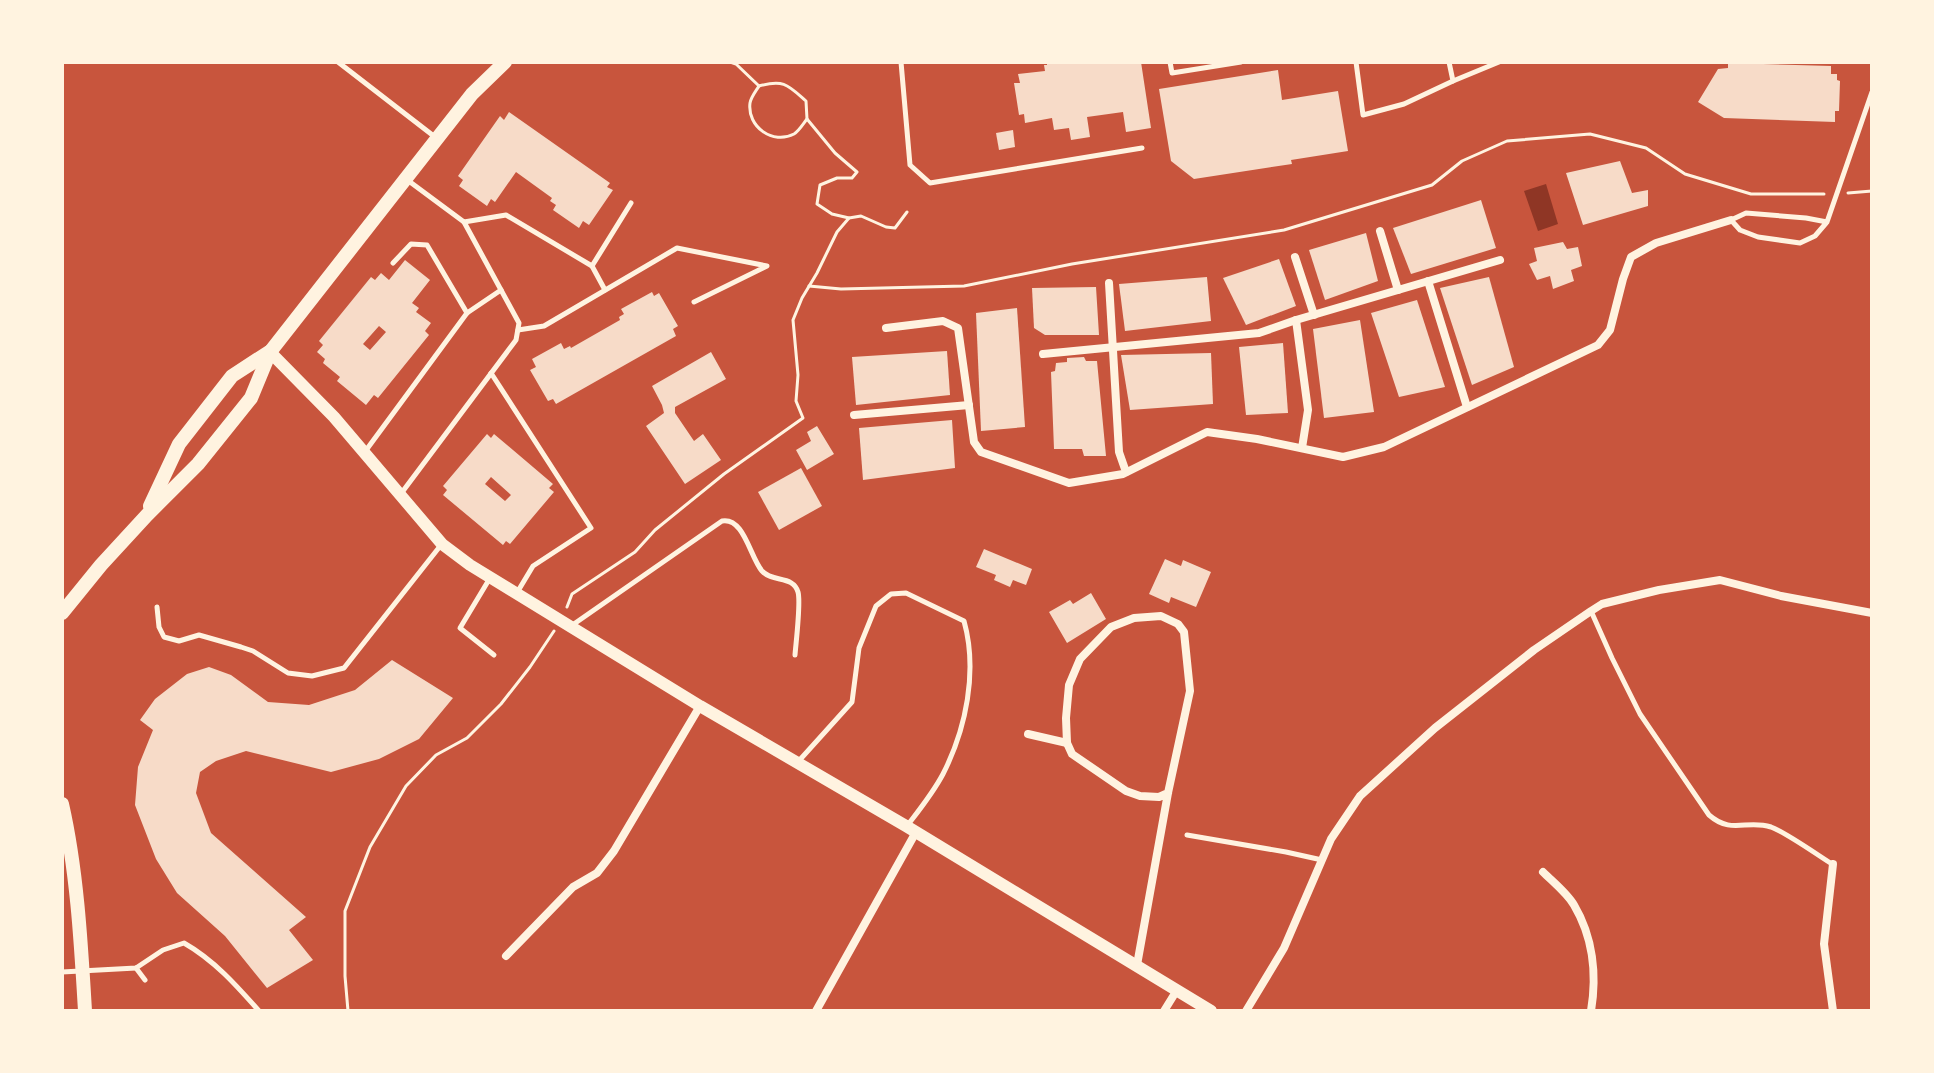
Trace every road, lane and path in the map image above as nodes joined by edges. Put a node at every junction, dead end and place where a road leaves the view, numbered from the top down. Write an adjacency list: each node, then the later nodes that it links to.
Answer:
1 (338, 62): 14 (lane)
2 (505, 62): 14 (main road)
3 (730, 62): 11 (path)
4 (901, 62): 15 (lane)
5 (1170, 62): 6 (lane)
6 (1241, 62)
7 (1356, 62): 10 (lane)
8 (1449, 62): 10 (lane)
9 (1499, 62): 10 (lane)
10 (1453, 81)
11 (759, 86): 13 (path); 13 (path)
12 (1872, 92): 18 (lane)
13 (807, 119): 21 (path)
14 (437, 139): 16 (main road)
15 (1142, 148)
16 (406, 179): 23 (lane); 43 (main road)
17 (1872, 191): 18 (path)
18 (1838, 194): 24 (lane); 32 (path)
19 (631, 203): 29 (lane)
20 (907, 212): 21 (path)
21 (849, 218): 32 (path)
22 (1731, 220): 24 (lane); 24 (lane); 47 (street)
23 (464, 222): 29 (lane); 33 (lane)
24 (1827, 222)
25 (1380, 231): 35 (street)
26 (1295, 257): 38 (street)
27 (1500, 260): 30 (street)
28 (393, 263): 37 (lane)
29 (592, 266): 34 (lane)
30 (1428, 281): 35 (street); 47 (street)
31 (1109, 283): 42 (street)
32 (809, 286): 61 (path)
33 (501, 290): 37 (lane); 41 (lane)
34 (605, 290): 36 (lane); 41 (lane)
35 (1398, 290): 38 (street)
36 (694, 302)
37 (467, 313): 50 (lane)
38 (1314, 315): 39 (street)
39 (1296, 320): 42 (street); 49 (street)
40 (886, 328): 46 (street)
41 (518, 330): 45 (lane)
42 (1112, 347): 44 (street); 51 (street)
43 (270, 352): 50 (street); 53 (main road); 53 (main road)
44 (1043, 354)
45 (491, 373): 52 (lane); 56 (lane)
46 (969, 405): 48 (street); 51 (street)
47 (1467, 407): 49 (street)
48 (854, 415)
49 (1302, 448): 51 (street)
50 (364, 453): 52 (street)
51 (1126, 472)
52 (400, 495): 54 (street)
53 (147, 515): 59 (main road)
54 (442, 544): 55 (street); 57 (lane)
55 (490, 577): 56 (street); 62 (lane)
56 (516, 593): 61 (street)
57 (157, 607)
58 (1591, 611): 60 (street); 72 (street); 73 (lane)
59 (62, 613)
60 (1872, 613)
61 (565, 624): 63 (lane); 64 (street); 84 (path)
62 (494, 655)
63 (795, 655)
64 (700, 706): 67 (street); 75 (street)
65 (1028, 734): 66 (street)
66 (1067, 743): 68 (street); 68 (street)
67 (797, 763): 70 (street); 70 (lane)
68 (1168, 793): 76 (street)
69 (62, 804): 78 (main road)
70 (911, 829): 76 (street); 85 (street)
71 (1187, 835): 72 (lane)
72 (1322, 860): 88 (street)
73 (1833, 864): 90 (street)
74 (1543, 872): 89 (street)
75 (506, 956)
76 (1137, 965): 81 (street)
77 (136, 968): 78 (lane); 80 (lane); 83 (lane)
78 (82, 971): 79 (lane); 82 (main road)
79 (62, 972)
80 (145, 980)
81 (1177, 990): 86 (street); 87 (street)
82 (85, 1011)
83 (259, 1011)
84 (348, 1011)
85 (816, 1011)
86 (1164, 1011)
87 (1211, 1011)
88 (1246, 1011)
89 (1591, 1011)
90 (1833, 1011)

